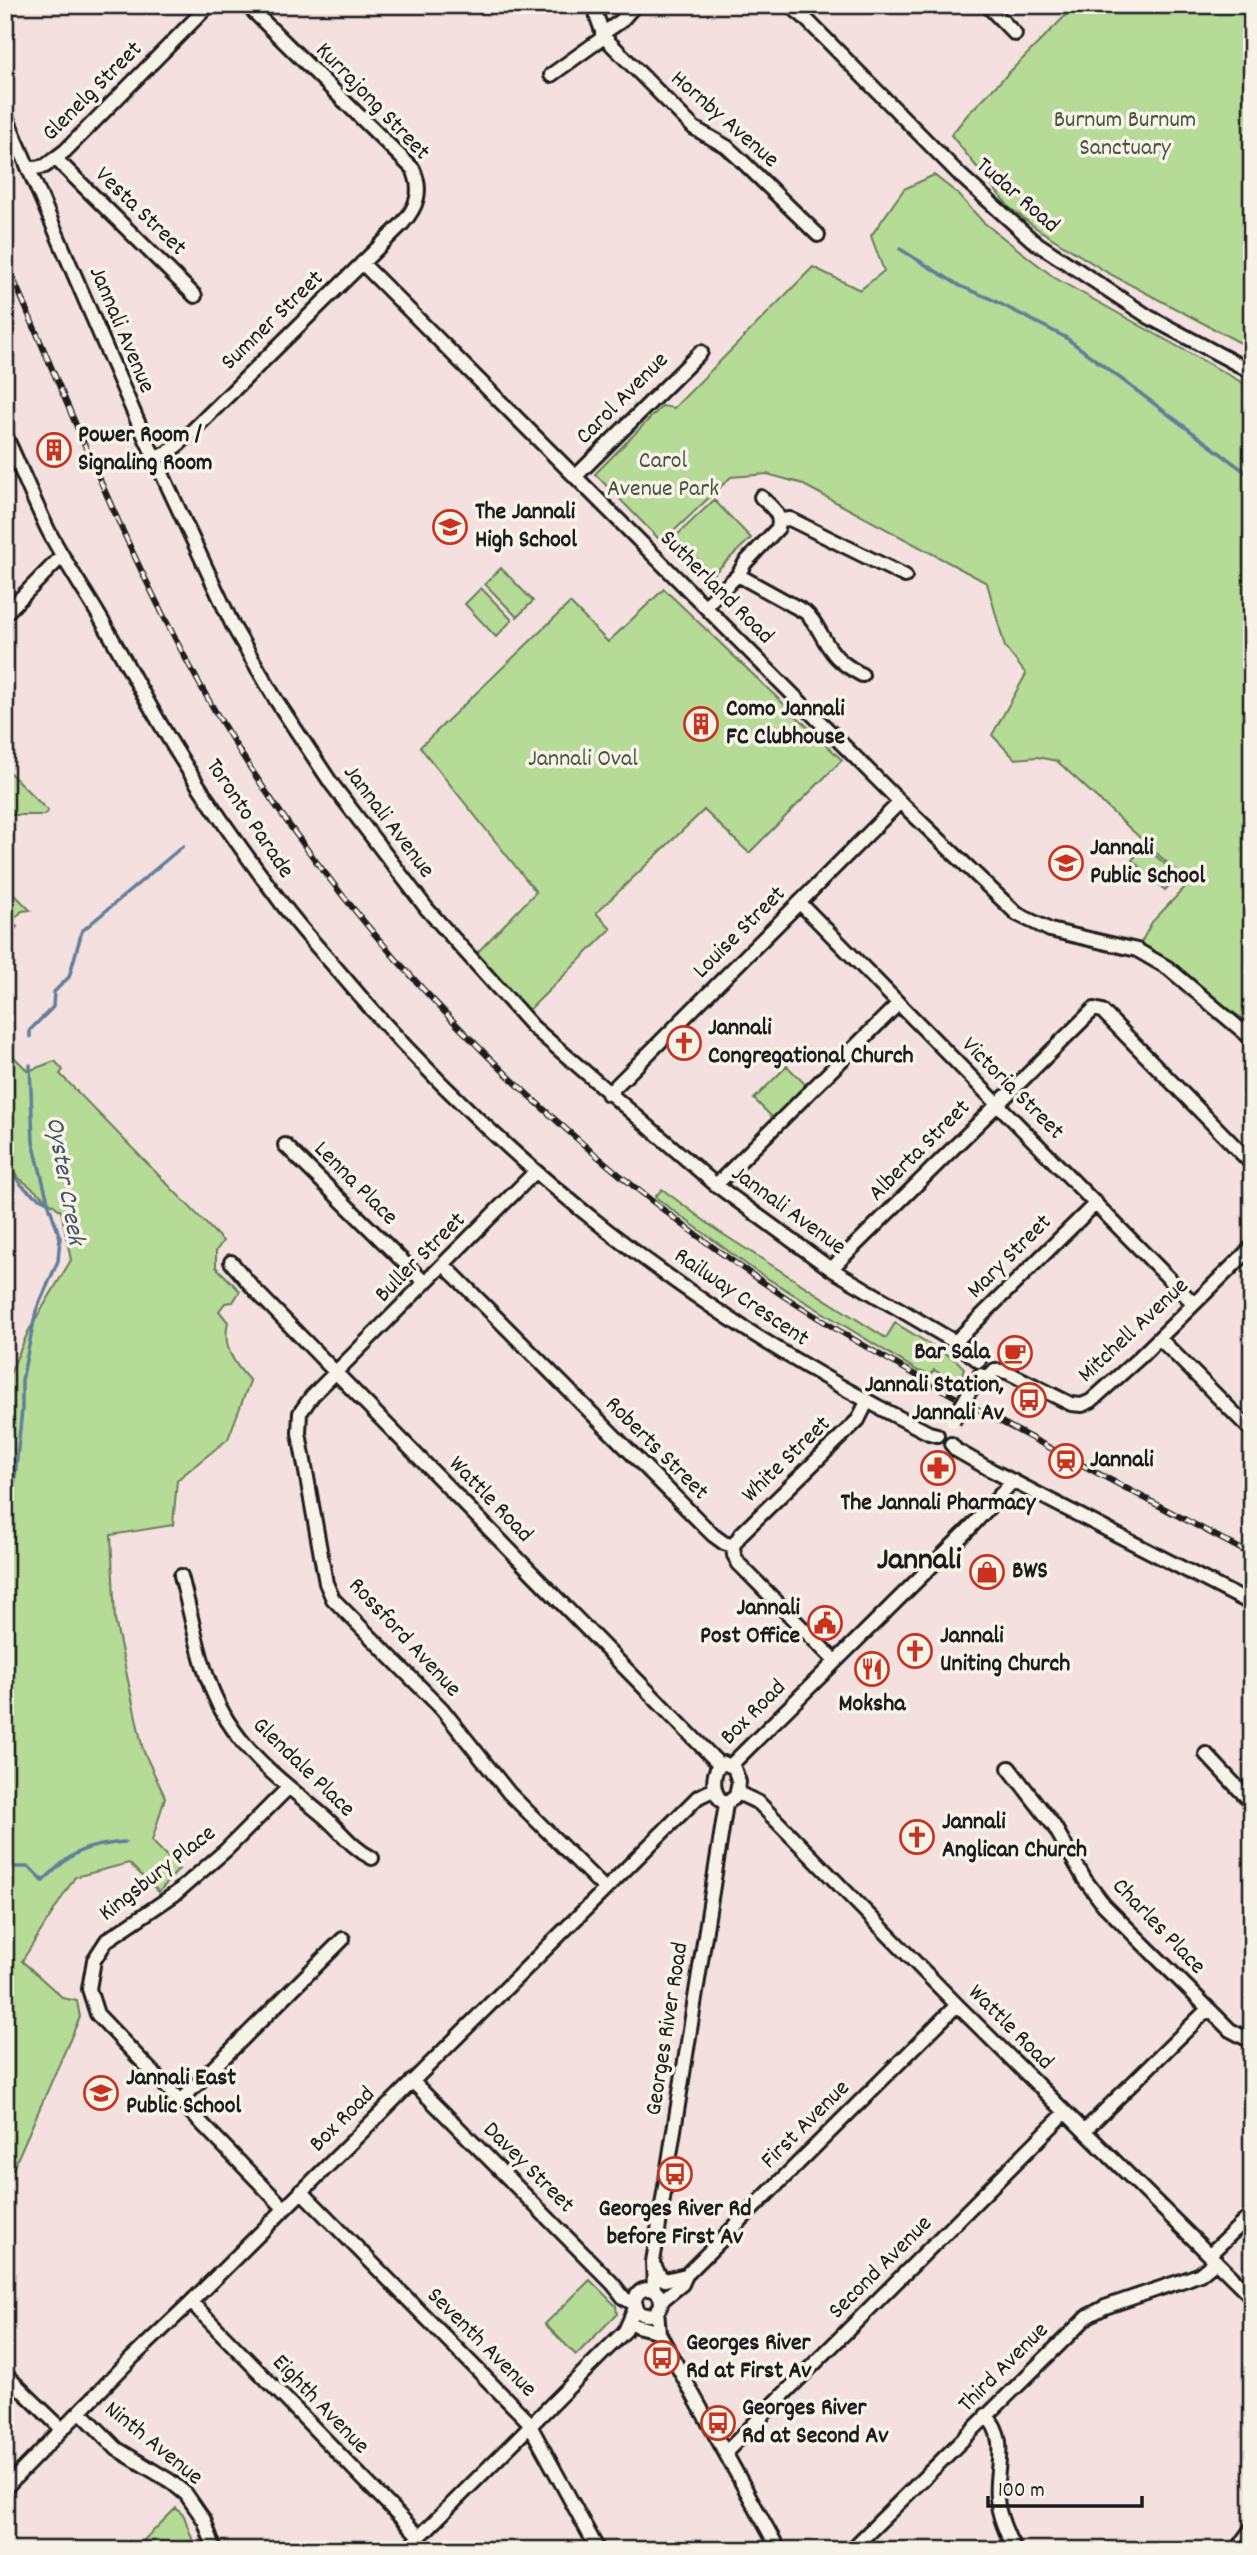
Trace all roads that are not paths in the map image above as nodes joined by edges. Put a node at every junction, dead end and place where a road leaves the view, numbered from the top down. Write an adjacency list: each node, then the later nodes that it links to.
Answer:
1 (209, 5): 11 (street, Glenelg Street)
2 (247, 5): 13 (street, Kurrajong Street)
3 (596, 5): 8 (street)
4 (635, 5): 8 (street)
5 (789, 5): 18 (street, Tudar Road)
6 (986, 5): 7 (street)
7 (1015, 34)
8 (603, 36): 9 (street); 14 (street, Hornby Avenue)
9 (551, 75)
10 (5, 114): 12 (street, Jannali Avenue)
11 (56, 159): 12 (street, Glenelg Street); 16 (street, Vesta Street)
12 (30, 169): 20 (street, Jannali Avenue)
13 (415, 206): 15 (street, Sumner Street)
14 (818, 235)
15 (362, 263): 20 (street, Sumner Street); 21 (street, Sutherland Road)
16 (195, 296)
17 (701, 352): 21 (street, Carol Avenue)
18 (1252, 372)
19 (5, 435): 24 (street, Toronto Parade)
20 (155, 458): 34 (street, Jannali Avenue)
21 (575, 477): 27 (street, Sutherland Road)
22 (761, 497): 23 (street)
23 (780, 520): 25 (street); 26 (street)
24 (62, 556): 28 (street); 38 (street, Toronto Parade)
25 (738, 575): 27 (street); 29 (street)
26 (905, 576)
27 (705, 606): 30 (street, Sutherland Road)
28 (5, 614)
29 (862, 675)
30 (901, 802): 31 (street, Louise Street); 33 (street, Sutherland Road)
31 (800, 903): 32 (street, Victoria Street); 34 (street, Louise Street)
32 (898, 1004): 35 (street, Victoria Street); 39 (street)
33 (1252, 1039)
34 (608, 1094): 39 (street, Jannali Avenue)
35 (998, 1103): 37 (street, Alberta Street); 40 (street, Victoria Street); 44 (street, Alberta Street)
36 (285, 1145): 45 (street, Lenna Place)
37 (1252, 1164)
38 (535, 1172): 43 (street, Buller Street); 53 (street, Railway Crescent)
39 (716, 1185): 44 (street, Jannali Avenue)
40 (1096, 1203): 46 (street, Victoria Street); 48 (street, Mary Street)
41 (1252, 1247): 46 (street, Mitchell Avenue)
42 (232, 1262): 51 (street, Wattle Road)
43 (444, 1265): 45 (street, Buller Street); 57 (street, Roberts Street)
44 (831, 1269): 48 (street, Jannali Avenue)
45 (425, 1283): 51 (street, Buller Street)
46 (1194, 1304): 47 (street, Mitchell Avenue)
47 (1159, 1338): 50 (street, Mitchell Avenue); 54 (street)
48 (955, 1342): 49 (street, Jannali Avenue)
49 (979, 1361): 50 (street); 52 (street)
50 (995, 1370): 52 (street)
51 (335, 1373): 62 (street, Wattle Road); 70 (street, Rossford Avenue)
52 (979, 1375): 55 (street, bridge)
53 (867, 1402): 55 (street, Railway Crescent); 57 (street, White Street)
54 (1252, 1431)
55 (947, 1433): 56 (street, Railway Crescent)
56 (1013, 1482): 59 (street, Railway Crescent); 60 (street, Box Road)
57 (733, 1546): 60 (street, Roberts Street)
58 (181, 1576): 64 (street, Glendale Place)
59 (1252, 1604)
60 (835, 1661): 62 (street, Box Road)
61 (1206, 1754): 67 (street)
62 (726, 1765): 65 (street); 66 (street)
63 (1009, 1768): 73 (street, Charles Place)
64 (288, 1788): 69 (street, Glendale Place); 76 (street, Kingsbury Place)
65 (715, 1789): 68 (street); 70 (street, Box Road)
66 (738, 1793): 68 (street); 72 (street, Wattle Road)
67 (1252, 1803)
68 (726, 1804): 83 (street, Georges River Road)
69 (372, 1858)
70 (604, 1888): 75 (street, Box Road)
71 (343, 1938): 76 (street)
72 (957, 2005): 77 (street, Wattle Road); 84 (street, First Avenue)
73 (1208, 2009): 74 (street, Charles Place); 78 (street, Charles Place)
74 (1252, 2038)
75 (412, 2081): 79 (street, Box Road); 87 (street, Davey Street)
76 (180, 2101): 80 (street, Kingsbury Place)
77 (1065, 2113): 78 (street, Wattle Road); 95 (street, Second Avenue)
78 (1084, 2132): 82 (street, Wattle Road)
79 (301, 2191): 80 (street, Box Road); 93 (street, Seventh Avenue)
80 (285, 2207): 86 (street, Box Road)
81 (1252, 2214): 82 (street, Third Avenue)
82 (1213, 2258): 85 (street, Wattle Road); 92 (street, Third Avenue)
83 (653, 2262): 84 (street); 87 (street, Georges River Road)
84 (686, 2275): 87 (street, First Avenue)
85 (1252, 2297)
86 (191, 2302): 91 (street, Box Road); 98 (street, Eighth Avenue)
87 (647, 2302): 88 (street, First Avenue); 89 (street, Georges River Road)
88 (631, 2328): 89 (street); 93 (street, First Avenue)
89 (656, 2332): 95 (street, Georges River Road)
90 (5, 2374): 94 (street)
91 (80, 2411): 94 (street, Box Road); 99 (street, Ninth Avenue)
92 (986, 2415): 102 (street, Third Avenue); 103 (street)
93 (531, 2425): 98 (street, First Avenue); 100 (street, Seventh Avenue)
94 (62, 2430): 96 (street, Box Road)
95 (726, 2452): 101 (street, Georges River Road)
96 (5, 2488)
97 (1252, 2528): 104 (street)
98 (414, 2545)
99 (215, 2550)
100 (598, 2550)
101 (779, 2550)
102 (851, 2550)
103 (1015, 2550)
104 (1236, 2550)

